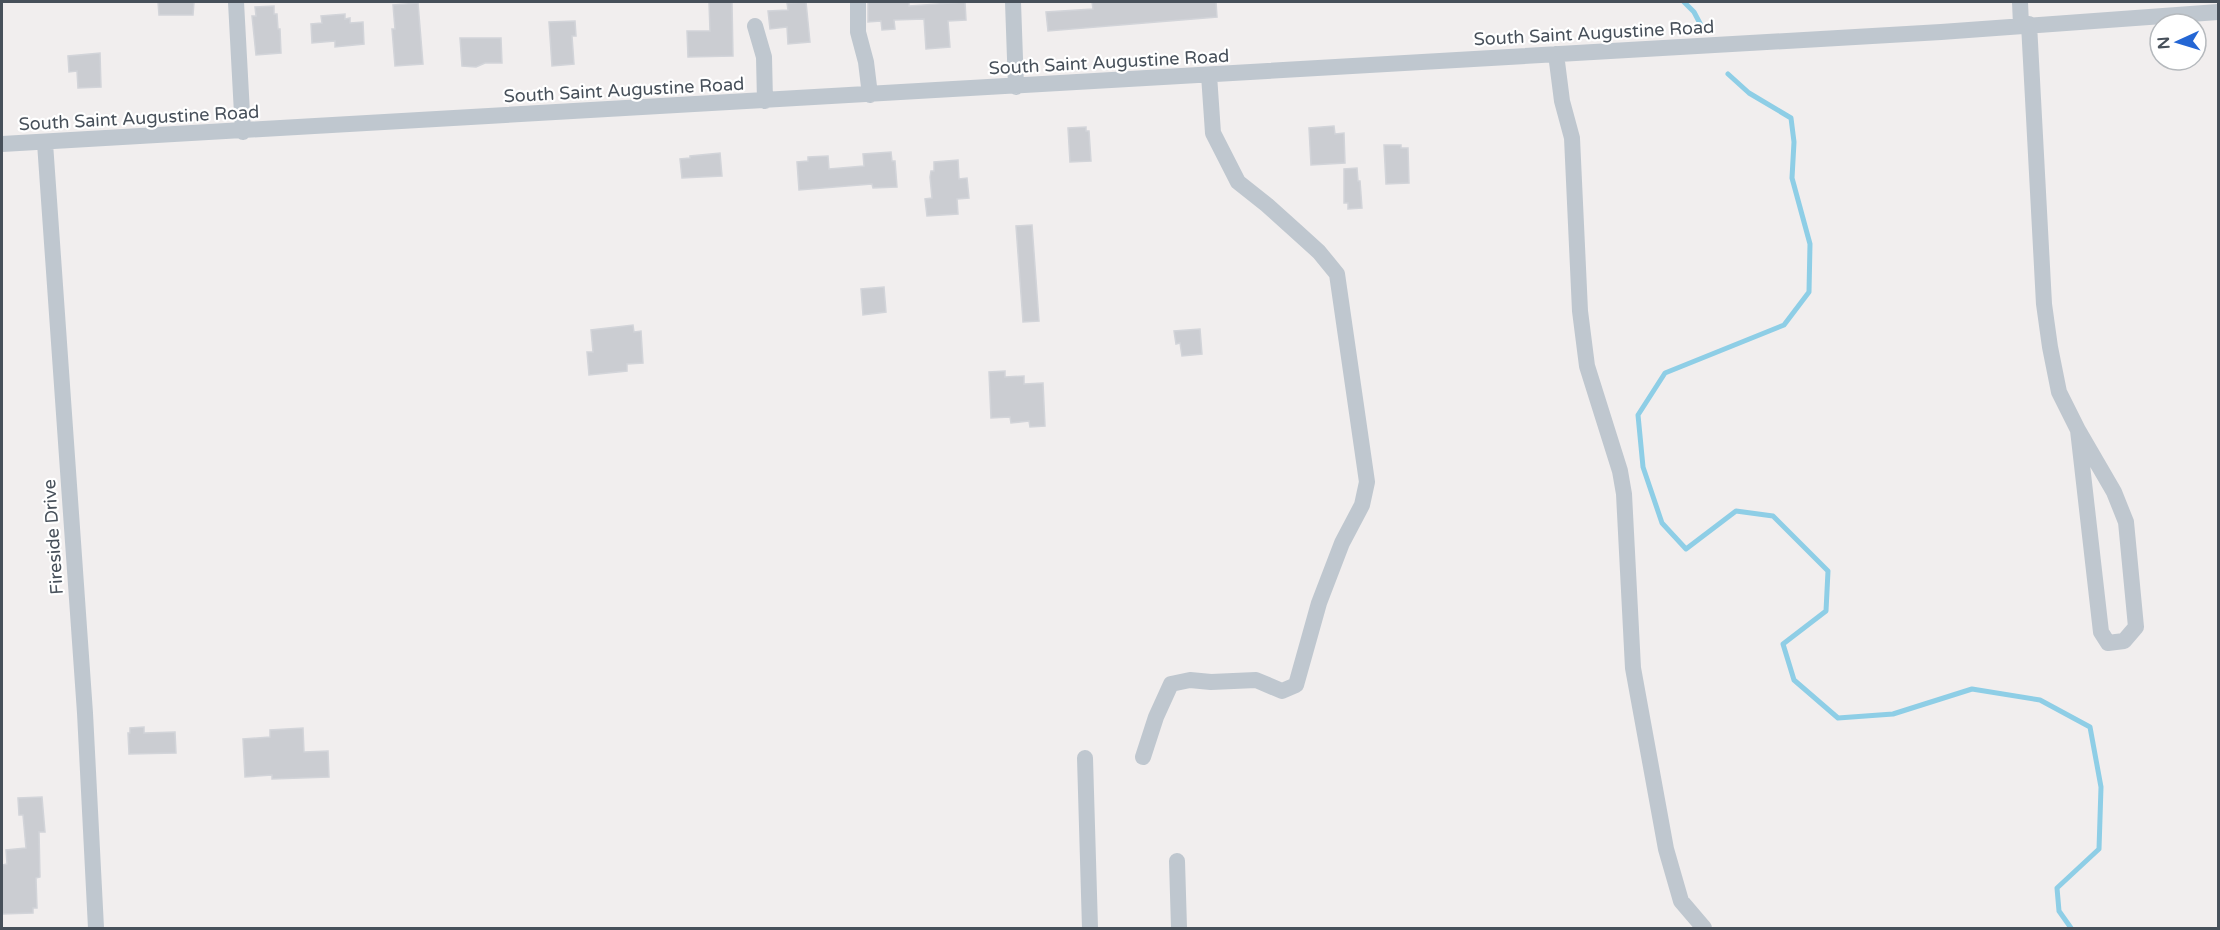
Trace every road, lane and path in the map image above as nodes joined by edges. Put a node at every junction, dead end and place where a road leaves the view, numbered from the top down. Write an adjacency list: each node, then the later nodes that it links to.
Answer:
1 (236, 2): 13 (street)
2 (858, 2): 11 (street)
3 (1013, 2): 10 (street)
4 (2020, 2): 6 (street)
5 (2218, 12): 6 (street, South Saint Augustine Road)
6 (2025, 25): 8 (street, South Saint Augustine Road); 16 (street)
7 (755, 26): 12 (street)
8 (1556, 54): 9 (street, South Saint Augustine Road); 23 (street)
9 (1209, 75): 10 (street, South Saint Augustine Road); 17 (street)
10 (1016, 87): 11 (street, South Saint Augustine Road)
11 (870, 95): 12 (street, South Saint Augustine Road)
12 (765, 101): 13 (street, South Saint Augustine Road)
13 (243, 132): 14 (street, South Saint Augustine Road)
14 (45, 143): 15 (street, South Saint Augustine Road); 20 (street, Fireside Drive)
15 (2, 144)
16 (2078, 430): 16 (street)
17 (1143, 757)
18 (1085, 758): 21 (street)
19 (1177, 861): 22 (street)
20 (96, 928)
21 (1090, 928)
22 (1179, 928)
23 (1704, 928)

